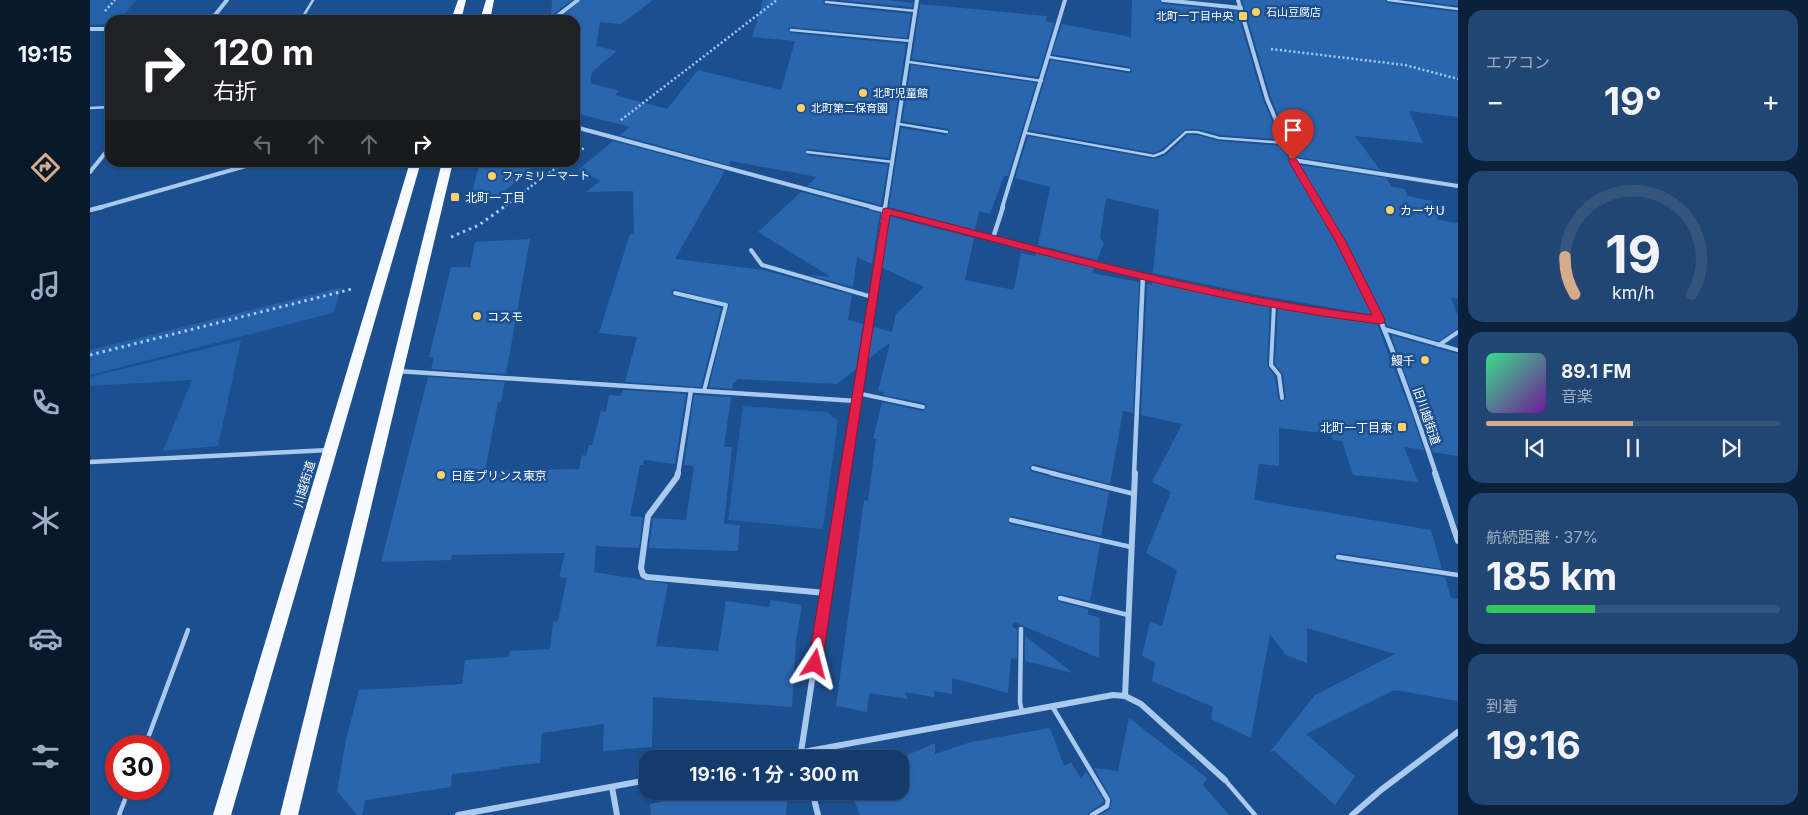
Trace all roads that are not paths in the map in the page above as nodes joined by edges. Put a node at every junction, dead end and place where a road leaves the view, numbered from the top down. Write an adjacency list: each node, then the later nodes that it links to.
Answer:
1 (226, 0): 15 (street)
2 (314, 0): 16 (lane)
3 (462, 0): 17 (highway)
4 (490, 0): 18 (highway)
5 (578, 0): 19 (street)
6 (917, 0): 14 (street)
7 (1066, 0): 24 (street)
8 (1163, 0): 12 (street)
9 (1238, 0): 12 (street, 旧川越街道)
10 (1388, 0): 13 (lane)
11 (826, 2): 14 (lane)
12 (1240, 8): 34 (street, 旧川越街道)
13 (1458, 9)
14 (916, 11): 23 (street)
15 (215, 15)
16 (304, 15)
17 (458, 15)
18 (486, 15)
19 (558, 15)
20 (105, 29): 21 (street)
21 (90, 30)
22 (791, 30): 23 (lane)
23 (911, 41): 25 (street)
24 (1050, 57): 26 (lane); 27 (street)
25 (908, 62): 27 (lane); 30 (street)
26 (1129, 70)
27 (1042, 81): 33 (street)
28 (105, 107): 29 (lane)
29 (90, 108)
30 (899, 124): 32 (lane); 38 (street)
31 (580, 128): 45 (street)
32 (947, 132)
33 (1026, 133): 34 (lane); 46 (street)
34 (1286, 143): 37 (street, 旧川越街道)
35 (807, 152): 38 (lane)
36 (105, 153): 42 (street)
37 (1293, 160): 43 (street); 52 (street, 旧川越街道)
38 (893, 162): 45 (street)
39 (242, 167): 44 (street)
40 (415, 167): 64 (highway, 川越街道)
41 (447, 167): 57 (highway)
42 (90, 172)
43 (1458, 186)
44 (90, 210)
45 (886, 211): 46 (street); 50 (street)
46 (993, 238): 48 (street)
47 (750, 250): 50 (lane)
48 (1143, 275): 51 (street); 67 (street)
49 (675, 293): 59 (lane)
50 (872, 297): 60 (street)
51 (1274, 304): 52 (street); 61 (lane)
52 (1380, 320): 53 (street, 旧川越街道)
53 (1384, 329): 55 (lane); 69 (street, 旧川越街道)
54 (1458, 332): 55 (lane)
55 (1439, 345): 56 (lane)
56 (1458, 350)
57 (397, 371): 58 (street); 92 (highway)
58 (691, 390): 59 (street); 73 (street)
59 (704, 391): 62 (street)
60 (857, 393): 62 (street); 63 (lane)
61 (1282, 398)
62 (856, 401): 73 (street)
63 (923, 407)
64 (330, 450): 65 (street); 91 (highway, 川越街道)
65 (90, 462)
66 (1033, 468): 67 (lane)
67 (1134, 494): 70 (street)
68 (1010, 520): 70 (lane)
69 (1458, 541)
70 (1131, 547): 75 (street)
71 (1338, 557): 72 (lane)
72 (1458, 576)
73 (826, 593): 83 (street)
74 (1060, 598): 75 (lane)
75 (1128, 615): 78 (street)
76 (188, 630): 82 (lane)
77 (1021, 630): 80 (lane)
78 (1125, 696): 79 (street); 85 (street)
79 (1052, 706): 80 (street); 96 (lane)
80 (1022, 712): 84 (street)
81 (1458, 732): 98 (street)
82 (149, 735)
83 (803, 750)
84 (828, 750)
85 (1224, 780): 97 (lane)
86 (639, 782): 87 (street)
87 (612, 787): 93 (street); 94 (street)
88 (125, 800): 90 (lane)
89 (814, 800): 95 (street)
90 (119, 815)
91 (222, 815)
92 (289, 815)
93 (458, 815)
94 (617, 815)
95 (818, 815)
96 (1092, 815)
97 (1256, 815)
98 (1352, 815)

